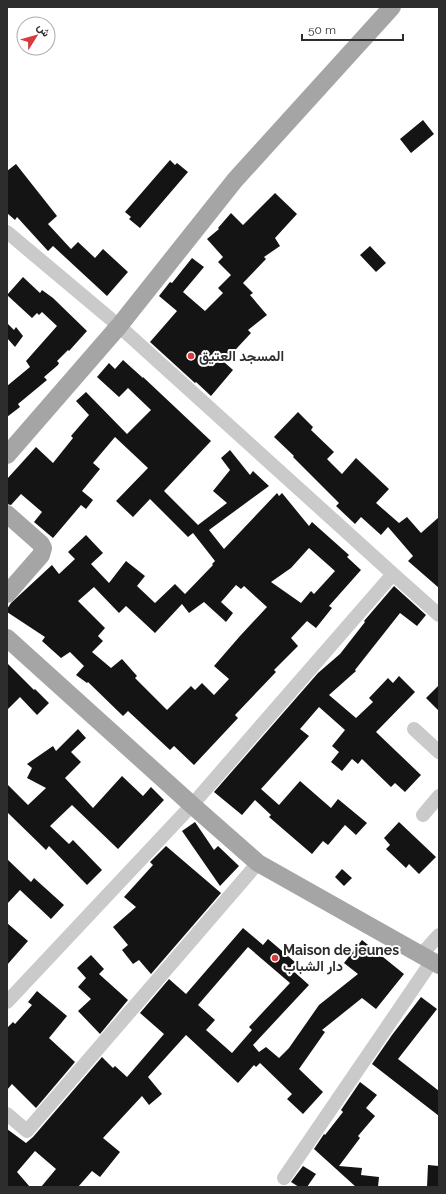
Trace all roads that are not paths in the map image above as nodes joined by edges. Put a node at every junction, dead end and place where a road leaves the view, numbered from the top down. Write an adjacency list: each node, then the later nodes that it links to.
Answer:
1 (392, 7): 3 (main road)
2 (7, 232): 3 (street)
3 (119, 326): 4 (main road); 6 (street)
4 (7, 455)
5 (7, 514): 7 (main road)
6 (393, 574): 8 (street); 13 (street)
7 (7, 594)
8 (438, 610)
9 (7, 638): 13 (main road)
10 (414, 730): 11 (street)
11 (439, 752)
12 (439, 796): 14 (street)
13 (192, 805): 15 (main road); 18 (street)
14 (423, 815)
15 (258, 863): 17 (main road); 19 (street)
16 (439, 935): 17 (street)
17 (431, 960): 20 (street)
18 (7, 1002)
19 (7, 1114)
20 (284, 1178)

